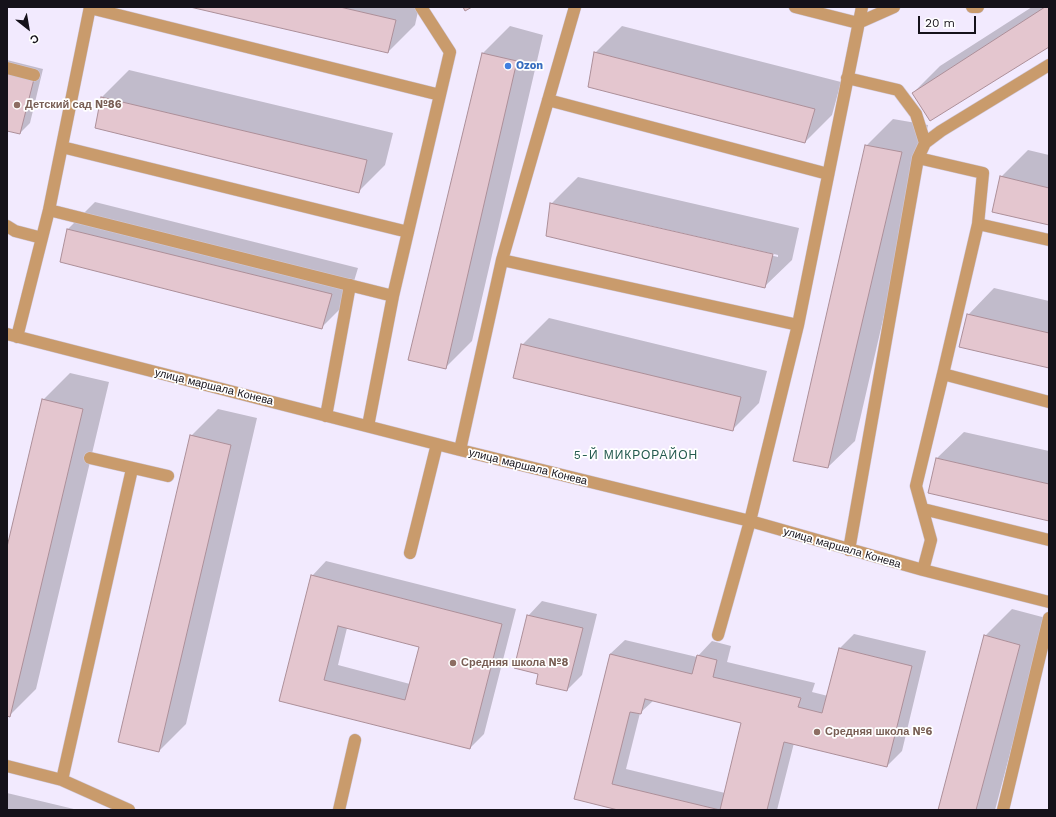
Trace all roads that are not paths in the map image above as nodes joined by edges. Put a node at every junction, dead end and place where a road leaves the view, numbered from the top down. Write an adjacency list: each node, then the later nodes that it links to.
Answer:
1 (421, 7): 14 (street)
2 (575, 7): 15 (street)
3 (796, 7): 9 (street)
4 (862, 7): 9 (street)
5 (894, 7): 9 (street)
6 (972, 7): 7 (street)
7 (977, 7)
8 (90, 8): 14 (street); 17 (street)
9 (858, 23): 13 (street)
10 (1049, 65): 16 (street)
11 (7, 68): 12 (street)
12 (34, 75)
13 (847, 78): 16 (street); 19 (street)
14 (440, 95): 23 (street)
15 (548, 100): 19 (street); 26 (street)
16 (925, 143): 18 (street)
17 (62, 147): 20 (street); 23 (street)
18 (918, 158): 21 (street); 43 (street)
19 (828, 174): 29 (street)
20 (49, 210): 24 (street); 27 (street)
21 (978, 224): 25 (street); 31 (street)
22 (7, 226): 24 (street)
23 (408, 232): 28 (street)
24 (42, 238): 30 (street)
25 (1049, 240)
26 (502, 260): 29 (street); 36 (street)
27 (350, 285): 28 (street); 33 (street)
28 (393, 296): 34 (street)
29 (798, 325): 41 (street)
30 (12, 336): 33 (street, улица маршала Конева)
31 (943, 374): 32 (street); 40 (street)
32 (1049, 402)
33 (326, 416): 34 (street, улица маршала Конева)
34 (368, 426): 35 (street, улица маршала Конева)
35 (437, 444): 36 (street, улица маршала Конева); 44 (street)
36 (460, 450): 41 (street, улица маршала Конева)
37 (90, 458): 38 (street)
38 (132, 469): 39 (street); 51 (street)
39 (168, 476)
40 (923, 509): 42 (street); 45 (street)
41 (750, 522): 43 (street, улица маршала Конева); 48 (street)
42 (1049, 540)
43 (849, 550): 45 (street, улица маршала Конева)
44 (410, 553)
45 (923, 570): 46 (street, улица маршала Конева)
46 (1049, 602)
47 (1049, 618): 54 (street)
48 (718, 635)
49 (356, 740): 53 (street)
50 (7, 766): 51 (street)
51 (62, 780): 52 (street)
52 (129, 810)
53 (339, 810)
54 (1003, 810)

